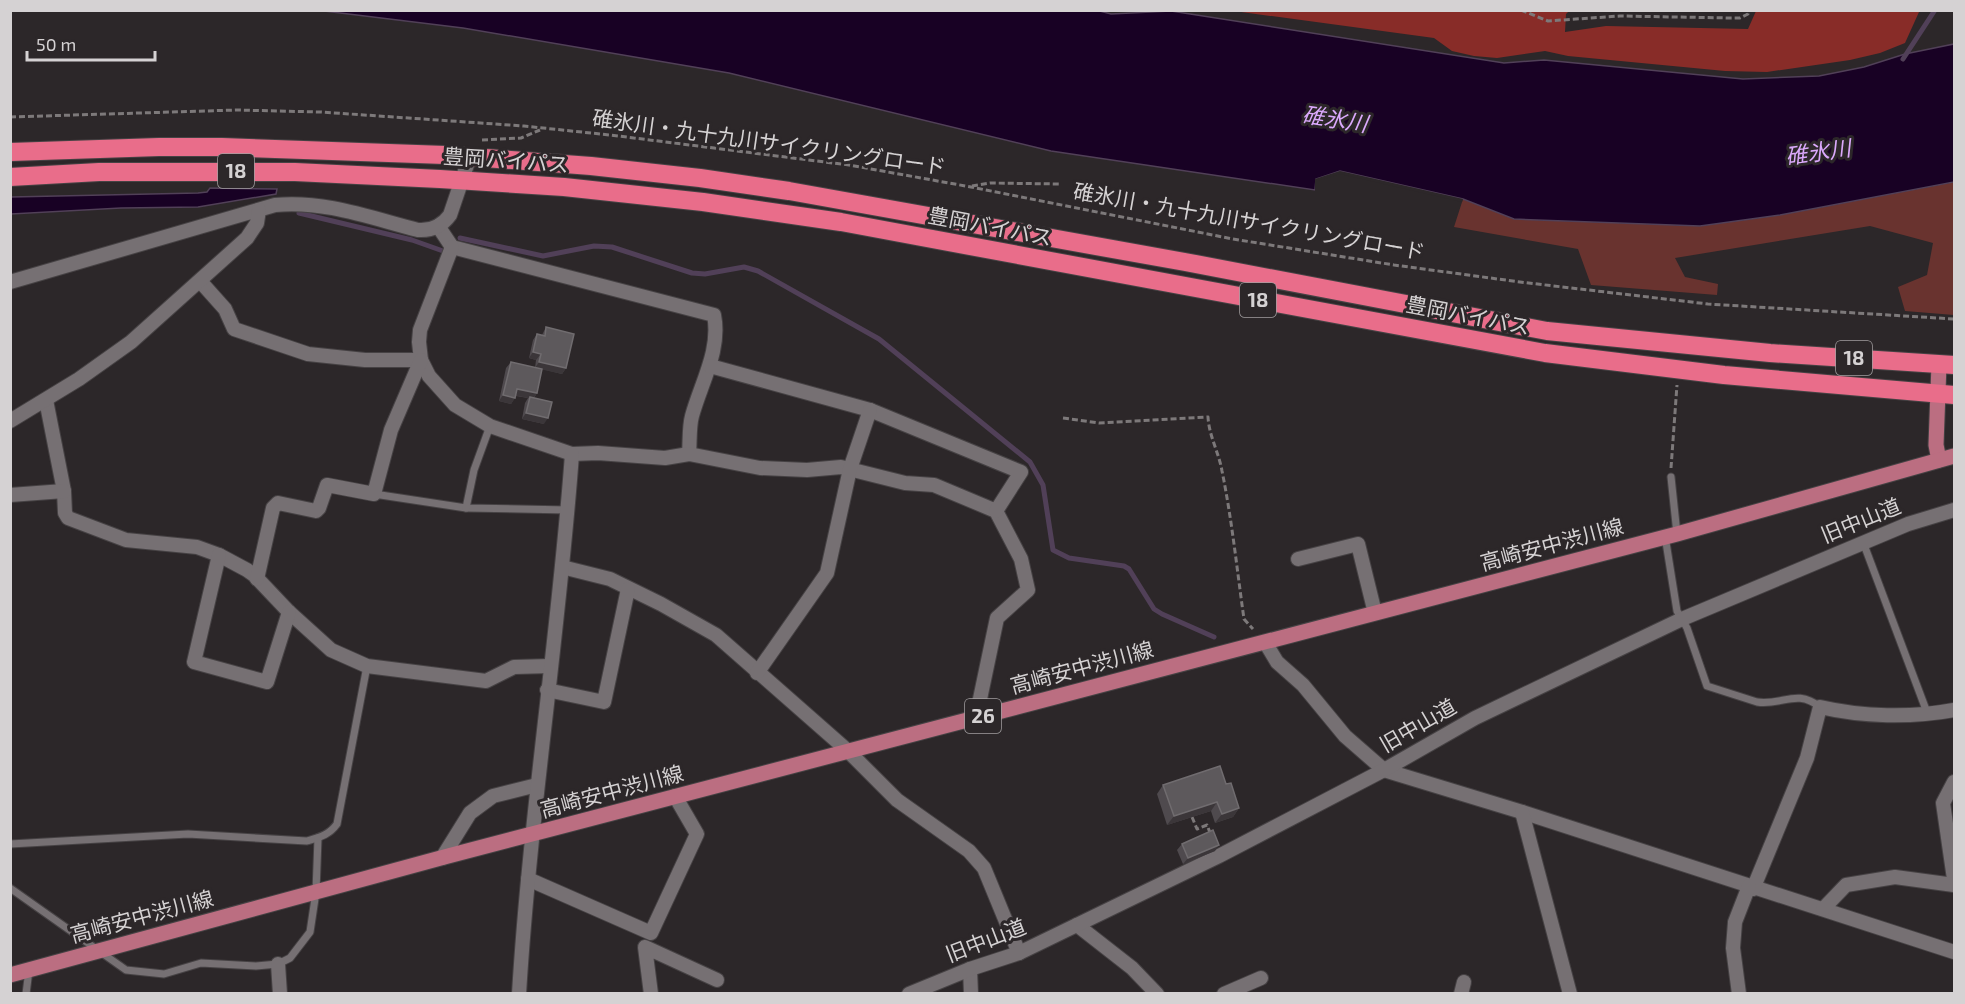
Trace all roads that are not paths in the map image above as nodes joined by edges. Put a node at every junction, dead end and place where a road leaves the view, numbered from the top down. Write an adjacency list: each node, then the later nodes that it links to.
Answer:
1 (475, 152): 2 (highway, 豊岡バイパス / 18); 4 (street); 11 (highway, 豊岡バイパス / 18)
2 (10, 153)
3 (10, 177): 4 (highway, 豊岡バイパス / 18)
4 (462, 180): 6 (street); 13 (highway, 豊岡バイパス / 18)
5 (259, 210): 6 (street); 8 (street); 9 (street)
6 (438, 226): 7 (street)
7 (452, 247): 10 (street); 12 (street)
8 (200, 281): 10 (street); 14 (street)
9 (10, 282)
10 (421, 360): 17 (street); 24 (street)
11 (1947, 364): 13 (main road)
12 (710, 366): 15 (street); 19 (street)
13 (1946, 394): 20 (main road)
14 (46, 400): 16 (street); 23 (street)
15 (870, 410): 21 (street); 29 (street)
16 (10, 421)
17 (490, 426): 18 (street); 26 (lane)
18 (572, 454): 19 (street); 27 (street)
19 (689, 454): 21 (street)
20 (1947, 458): 30 (main road, 高崎安中渋川線 / 26)
21 (850, 469): 29 (street); 43 (street)
22 (1671, 477): 30 (lane)
23 (64, 491): 25 (street); 32 (street)
24 (374, 494): 26 (lane); 35 (street)
25 (10, 495)
26 (466, 508): 27 (lane)
27 (568, 510): 34 (street)
28 (1954, 510): 31 (street, 旧中山道)
29 (996, 511): 48 (street)
30 (1671, 535): 38 (main road, 高崎安中渋川線 / 26); 39 (lane)
31 (1863, 542): 39 (street, 旧中山道); 47 (lane)
32 (219, 555): 35 (street); 37 (street)
33 (1298, 559): 38 (street)
34 (562, 567): 36 (street); 42 (street)
35 (257, 579): 37 (street)
36 (628, 589): 43 (street); 44 (street)
37 (289, 612): 41 (street)
38 (1376, 613): 40 (main road, 高崎安中渋川線 / 26)
39 (1682, 619): 45 (lane); 50 (street, 旧中山道)
40 (1265, 642): 48 (main road, 高崎安中渋川線 / 26); 50 (street)
41 (367, 666): 42 (street); 56 (lane)
42 (550, 666): 44 (street)
43 (757, 673): 49 (street)
44 (547, 690): 52 (street)
45 (1821, 707): 47 (street); 62 (street)
46 (1954, 710): 47 (street)
47 (1928, 715)
48 (976, 718): 49 (main road, 高崎安中渋川線 / 26)
49 (848, 751): 53 (main road, 高崎安中渋川線 / 26); 69 (street)
50 (1384, 770): 54 (street); 66 (street, 旧中山道)
51 (1954, 782): 60 (street)
52 (537, 785): 55 (street); 58 (street)
53 (675, 796): 55 (main road, 高崎安中渋川線 / 26); 59 (street)
54 (1522, 812): 62 (street); 84 (street)
55 (532, 834): 58 (main road, 高崎安中渋川線 / 26); 59 (street)
56 (318, 838): 57 (lane); 64 (lane)
57 (10, 844)
58 (442, 858): 64 (main road, 高崎安中渋川線 / 26)
59 (528, 879): 78 (street)
60 (1954, 879)
61 (1954, 885): 65 (street)
62 (1751, 887): 65 (street); 85 (street)
63 (10, 888): 67 (lane)
64 (316, 892): 67 (main road, 高崎安中渋川線 / 26); 70 (lane)
65 (1823, 909): 68 (street)
66 (1077, 925): 69 (street, 旧中山道); 82 (street)
67 (99, 951): 70 (lane); 72 (main road, 高崎安中渋川線 / 26)
68 (1954, 952)
69 (1019, 953): 71 (street, 旧中山道)
70 (278, 964): 77 (street)
71 (970, 969): 80 (street, 旧中山道); 81 (street)
72 (29, 970): 73 (main road, 高崎安中渋川線 / 26); 76 (lane)
73 (10, 975)
74 (1261, 978): 83 (street)
75 (717, 980): 79 (street)
76 (26, 993)
77 (280, 993)
78 (519, 993)
79 (651, 993)
80 (909, 993)
81 (971, 993)
82 (1157, 993)
83 (1224, 993)
84 (1570, 993)
85 (1739, 993)

